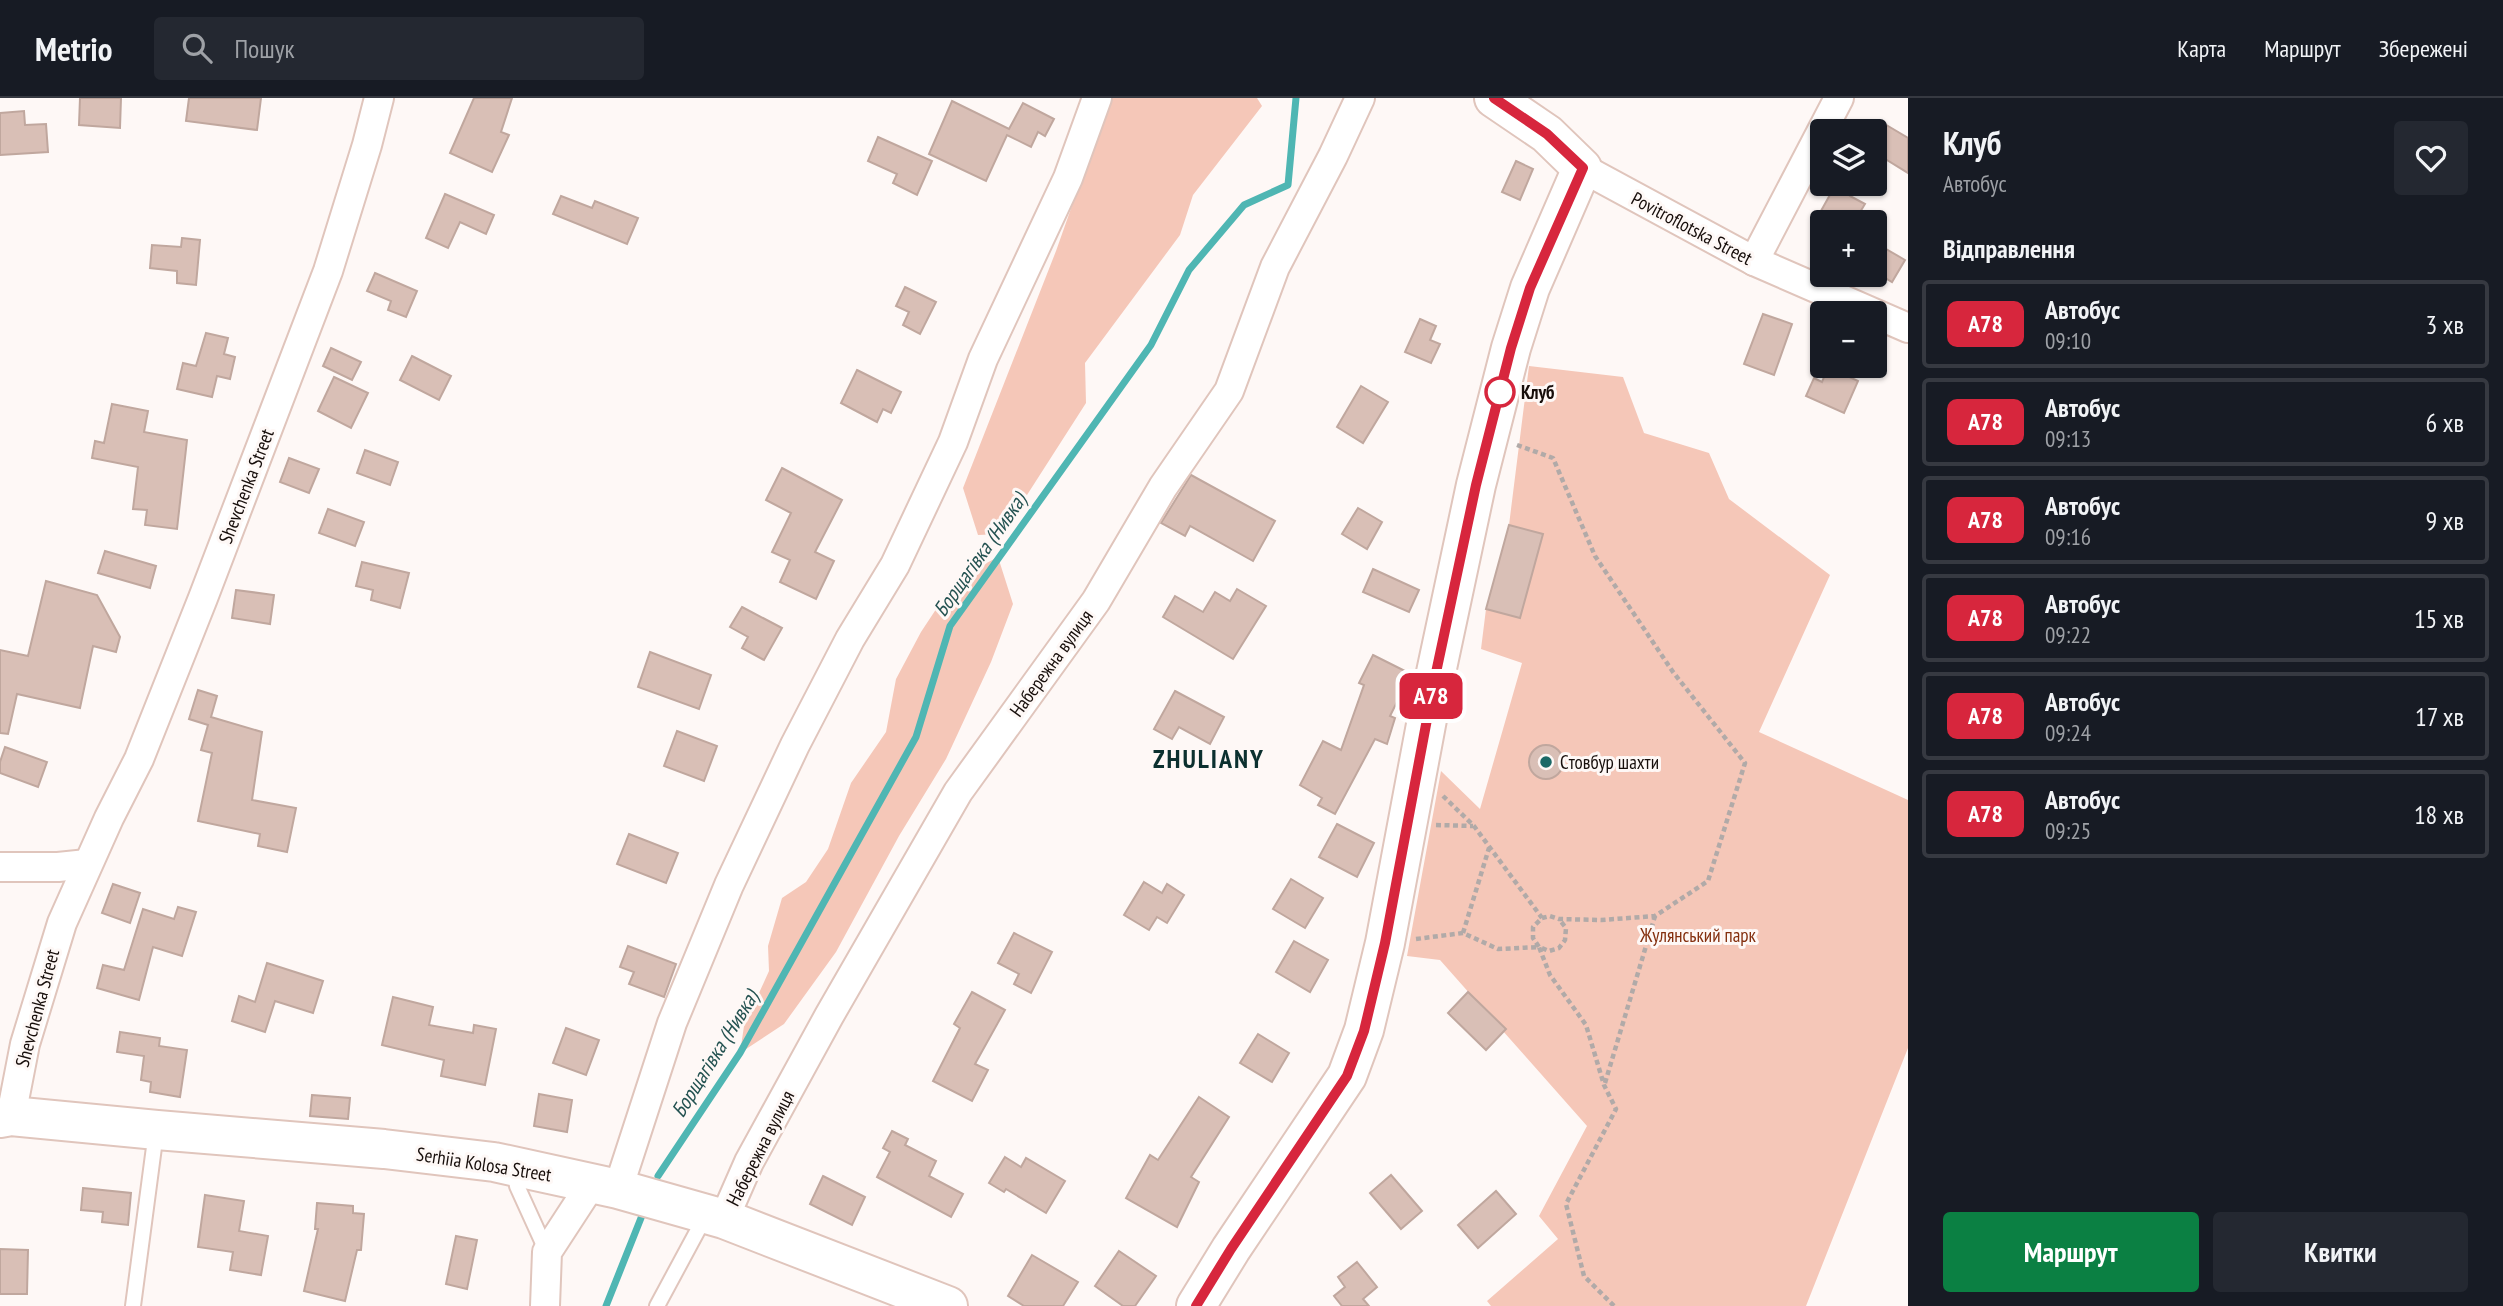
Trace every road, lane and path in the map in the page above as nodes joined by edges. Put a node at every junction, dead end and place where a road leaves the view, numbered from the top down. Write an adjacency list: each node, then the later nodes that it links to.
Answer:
1 (379, 98): 12 (street, Shevchenka Street)
2 (1097, 98): 24 (street)
3 (1360, 98): 25 (street, Набережна вулиця)
4 (1494, 98): 6 (street, Povitroflotska Street)
5 (1839, 98): 7 (street)
6 (1583, 168): 7 (street, Povitroflotska Street); 10 (street)
7 (1754, 261): 8 (street, Povitroflotska Street)
8 (1908, 328)
9 (1507, 442): 14 (path)
10 (1418, 771): 11 (path); 31 (street)
11 (1489, 847): 15 (path); 17 (path)
12 (87, 864): 13 (street); 21 (street, Shevchenka Street)
13 (0, 867)
14 (1655, 916): 16 (path); 20 (path)
15 (1542, 918): 16 (path); 19 (path)
16 (1559, 919): 19 (path)
17 (1463, 933): 18 (path); 19 (path)
18 (1418, 939)
19 (1539, 947): 20 (path)
20 (1604, 1085): 32 (path)
21 (6, 1117): 22 (street, Serhiia Kolosa Street)
22 (156, 1130): 23 (street, Serhiia Kolosa Street); 27 (lane)
23 (514, 1167): 24 (street, Serhiia Kolosa Street); 26 (lane)
24 (605, 1186): 25 (street, Serhiia Kolosa Street); 26 (street)
25 (716, 1216): 29 (lane); 30 (street, Serhiia Kolosa Street)
26 (547, 1252): 28 (street)
27 (133, 1306)
28 (545, 1306)
29 (657, 1306)
30 (948, 1306)
31 (1196, 1306)
32 (1614, 1306)

